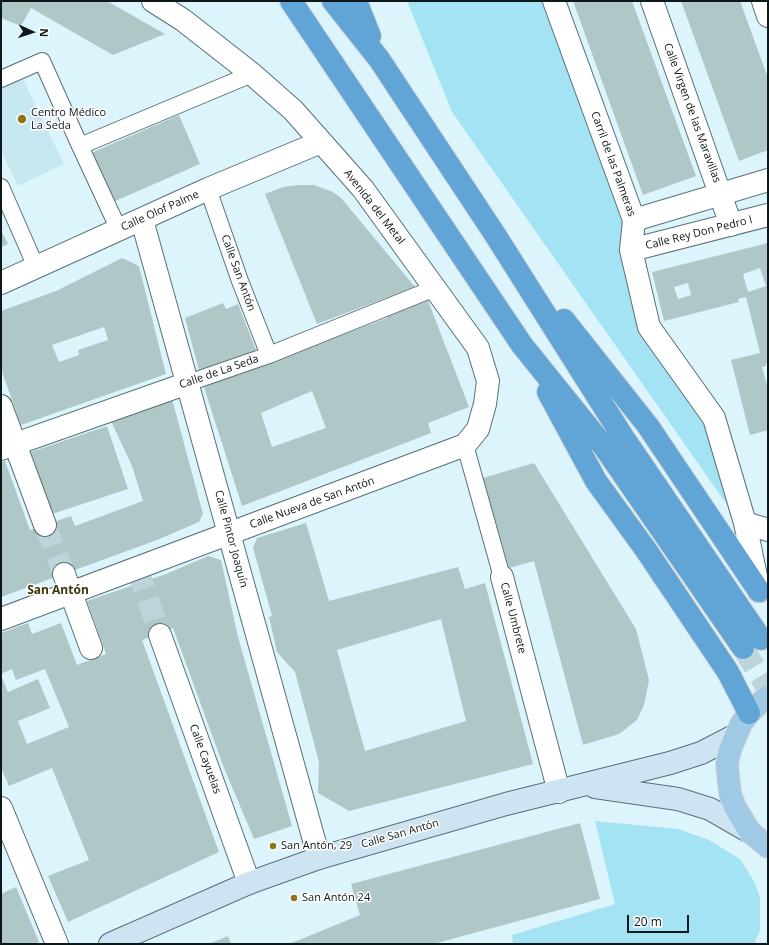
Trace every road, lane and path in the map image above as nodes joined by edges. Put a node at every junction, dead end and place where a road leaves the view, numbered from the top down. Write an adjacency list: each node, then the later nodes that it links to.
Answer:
1 (153, 1): 10 (street, Avenida del Metal)
2 (291, 1): 28 (highway)
3 (333, 1): 9 (highway)
4 (356, 1): 9 (highway)
5 (554, 1): 20 (street, Carril de las Palmeras)
6 (652, 1): 17 (street, Calle Virgen de las Maravillas)
7 (763, 1): 8 (street)
8 (768, 16)
9 (379, 59): 23 (highway)
10 (252, 74): 12 (street, Avenida del Metal); 13 (street)
11 (1, 79): 13 (street)
12 (321, 142): 16 (street, Calle Olof Palme); 27 (street, Avenida del Metal)
13 (80, 146): 22 (street)
14 (768, 180): 17 (street)
15 (1, 187): 25 (street)
16 (208, 189): 19 (street, Calle Olof Palme); 29 (street, Calle San Antón)
17 (721, 194): 20 (street); 21 (street, Calle Virgen de las Maravillas)
18 (768, 215): 21 (street, Calle Rey Don Pedro I)
19 (142, 220): 22 (street, Calle Olof Palme); 30 (street, Calle Pintor Joaquín)
20 (634, 220): 24 (street, Carril de las Palmeras)
21 (732, 225): 24 (street, Calle Rey Don Pedro I)
22 (119, 230): 25 (street, Calle Olof Palme)
23 (494, 232): 28 (highway); 40 (highway)
24 (631, 250): 34 (street, Carril de las Palmeras)
25 (36, 267): 26 (street, Calle Olof Palme)
26 (1, 283)
27 (435, 288): 29 (street, Calle de La Seda); 32 (street, Avenida del Metal)
28 (522, 345): 45 (highway)
29 (269, 355): 30 (street, Calle de La Seda)
30 (188, 383): 33 (street, Calle de La Seda); 37 (street, Calle Pintor Joaquín)
31 (1, 406): 33 (street)
32 (465, 445): 37 (street, Calle Nueva de San Antón); 38 (street, Calle Umbrete)
33 (8, 447): 35 (street)
34 (745, 523): 36 (street); 40 (street, Carril de las Palmeras)
35 (45, 525)
36 (768, 530)
37 (229, 533): 39 (street, Calle Nueva de San Antón); 51 (street, Calle Pintor Joaquín)
38 (502, 577): 48 (street, Calle Umbrete)
39 (67, 584): 41 (street, Calle Nueva de San Antón); 43 (street)
40 (764, 597)
41 (1, 619)
42 (160, 635): 52 (street, Calle Cayuelas)
43 (91, 648)
44 (768, 696): 45 (main road)
45 (749, 713): 46 (main road)
46 (734, 736): 47 (main road, Calle San Antón); 50 (main road)
47 (584, 786): 48 (main road, Calle San Antón); 50 (main road, Calle San Antón)
48 (560, 792): 51 (main road, Calle San Antón)
49 (1, 808): 53 (street)
50 (763, 843)
51 (319, 858): 52 (main road, Calle San Antón)
52 (249, 883): 54 (main road, Calle San Antón)
53 (56, 944)
54 (110, 944)

